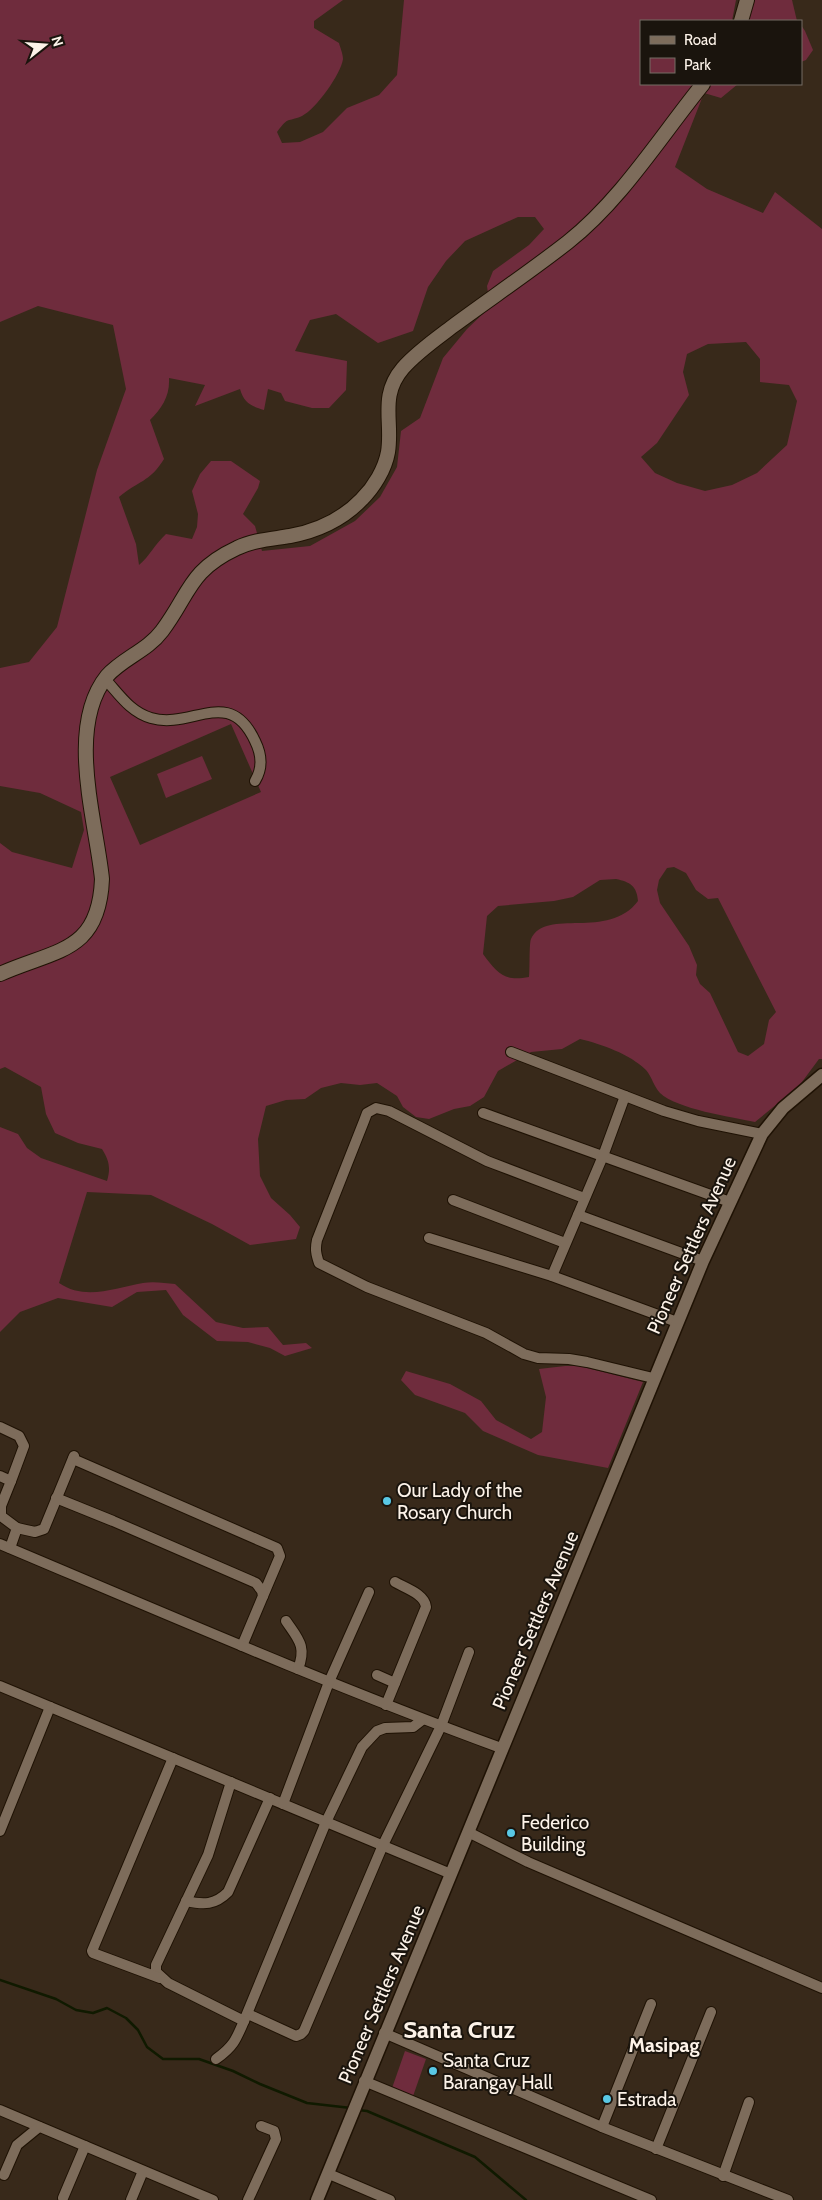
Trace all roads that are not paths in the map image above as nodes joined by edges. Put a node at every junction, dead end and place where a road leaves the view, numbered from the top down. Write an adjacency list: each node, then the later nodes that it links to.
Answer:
1 (747, 0): 2 (main road)
2 (741, 20)
3 (701, 85): 4 (main road)
4 (105, 679): 5 (street); 6 (main road)
5 (255, 781)
6 (0, 974)
7 (511, 1052): 9 (street)
8 (822, 1076): 11 (street, Pioneer Settlers Avenue)
9 (625, 1096): 11 (street); 12 (street)
10 (483, 1113): 12 (street)
11 (762, 1134): 15 (street, Pioneer Settlers Avenue)
12 (603, 1156): 13 (street); 15 (street)
13 (584, 1198): 16 (street); 22 (street)
14 (453, 1200): 18 (street)
15 (730, 1202): 19 (street, Pioneer Settlers Avenue)
16 (578, 1216): 18 (street); 19 (street)
17 (429, 1238): 20 (street)
18 (565, 1243): 20 (street)
19 (703, 1261): 21 (street, Pioneer Settlers Avenue)
20 (552, 1276): 21 (street)
21 (677, 1322): 22 (street, Pioneer Settlers Avenue)
22 (653, 1378): 44 (street, Pioneer Settlers Avenue)
23 (0, 1426): 25 (street)
24 (0, 1476): 25 (street)
25 (11, 1481): 27 (street)
26 (56, 1498): 27 (street); 31 (street); 31 (street)
27 (17, 1528): 28 (street)
28 (5, 1546): 33 (street)
29 (396, 1582): 38 (street)
30 (369, 1592): 37 (street)
31 (263, 1596): 33 (street)
32 (286, 1621): 35 (street)
33 (242, 1646): 35 (street)
34 (469, 1652): 43 (street)
35 (298, 1669): 37 (street)
36 (377, 1675): 38 (street)
37 (329, 1682): 40 (street); 48 (street)
38 (395, 1683): 40 (street)
39 (0, 1686): 41 (street)
40 (386, 1705): 42 (street)
41 (50, 1707): 45 (street); 50 (street)
42 (422, 1720): 43 (street); 49 (street)
43 (441, 1726): 44 (street); 52 (street)
44 (501, 1748): 51 (street, Pioneer Settlers Avenue)
45 (173, 1758): 46 (street); 55 (street)
46 (231, 1782): 47 (street); 54 (street)
47 (270, 1798): 48 (street); 54 (street)
48 (283, 1804): 49 (street)
49 (326, 1822): 52 (street); 59 (street)
50 (0, 1831)
51 (468, 1832): 53 (street, Pioneer Settlers Avenue); 56 (street)
52 (383, 1845): 53 (street); 59 (street)
53 (451, 1874): 60 (street, Pioneer Settlers Avenue)
54 (186, 1901): 55 (street)
55 (160, 1978): 59 (street)
56 (822, 1988)
57 (651, 2004): 67 (street)
58 (711, 2012): 69 (street)
59 (246, 2018): 61 (street)
60 (384, 2033): 62 (street, Pioneer Settlers Avenue); 67 (street)
61 (216, 2059)
62 (364, 2081): 71 (street, Pioneer Settlers Avenue); 80 (street)
63 (749, 2102): 73 (street)
64 (0, 2110): 65 (street)
65 (39, 2126): 68 (street); 72 (street)
66 (262, 2126): 77 (street)
67 (602, 2127): 69 (street)
68 (85, 2146): 70 (street); 74 (street)
69 (656, 2149): 73 (street)
70 (143, 2171): 75 (street); 76 (street)
71 (328, 2174): 78 (street, Pioneer Settlers Avenue); 79 (street)
72 (4, 2175)
73 (723, 2176): 81 (street)
74 (63, 2198)
75 (131, 2200)
76 (213, 2200)
77 (248, 2200)
78 (317, 2200)
79 (390, 2200)
80 (651, 2200)
81 (788, 2200)

